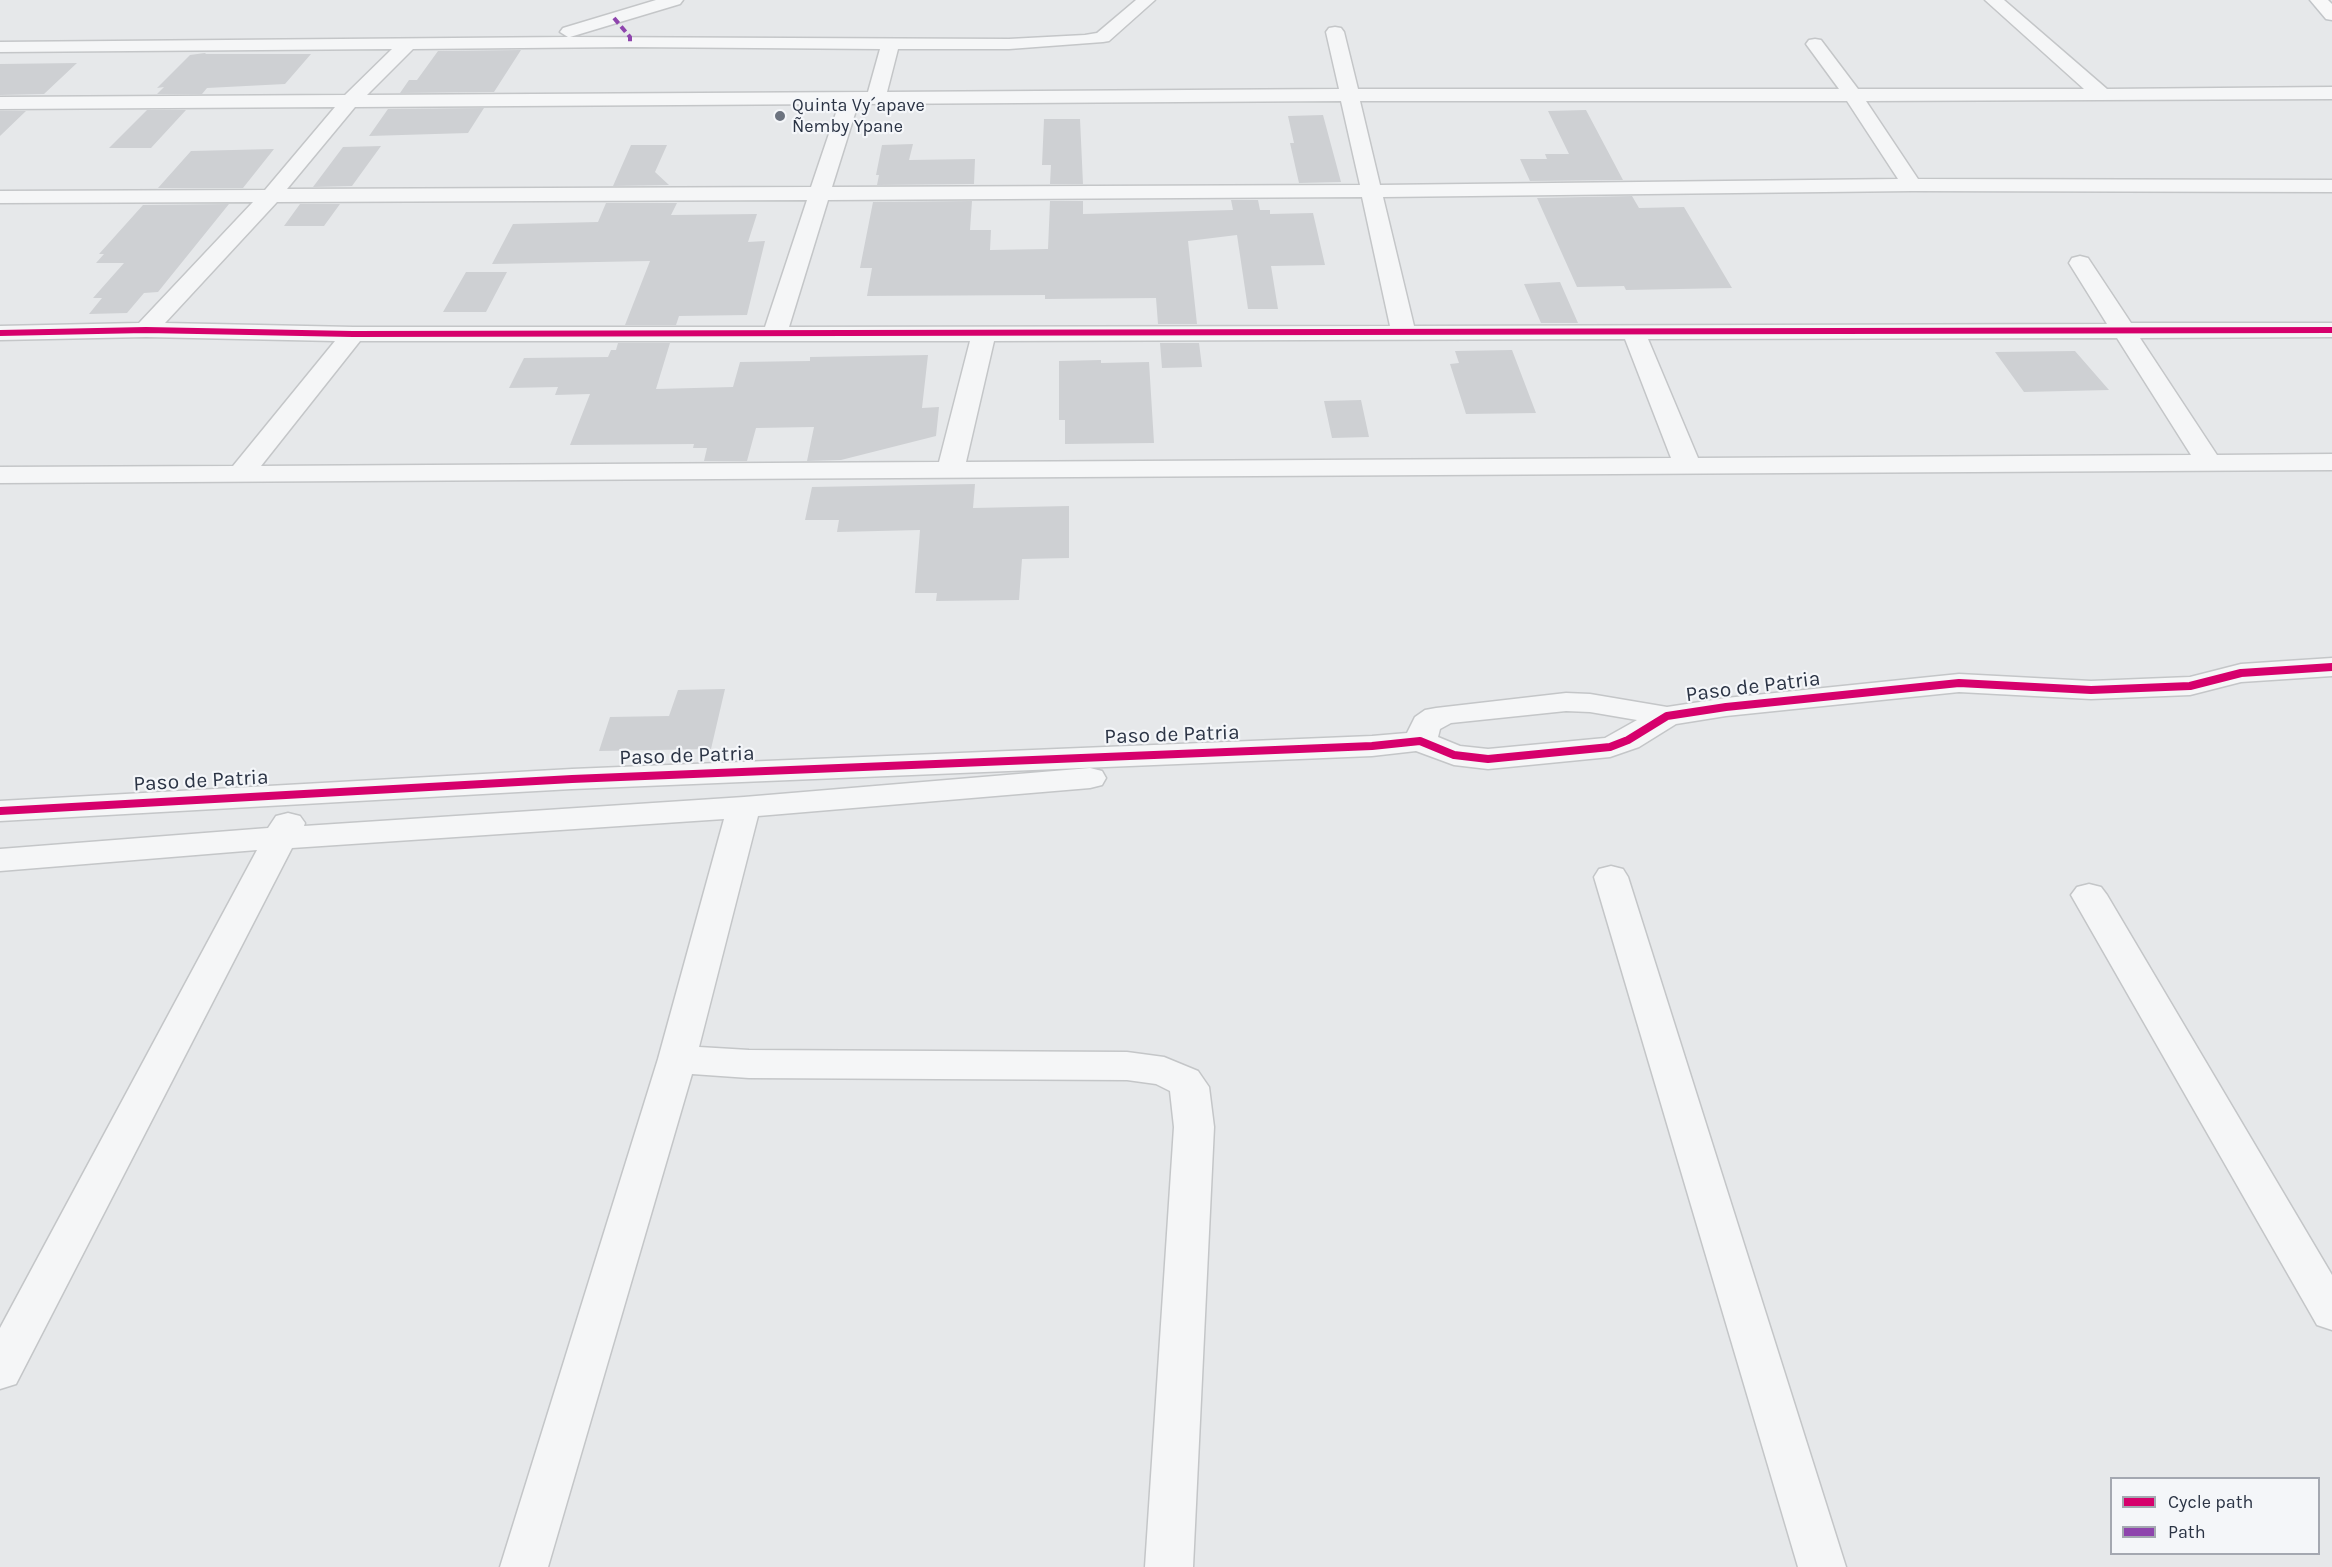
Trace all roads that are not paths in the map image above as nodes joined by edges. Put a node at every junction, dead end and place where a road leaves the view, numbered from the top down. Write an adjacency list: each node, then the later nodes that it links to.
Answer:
1 (674, 0): 7 (street)
2 (1146, 0): 5 (street)
3 (1995, 0): 13 (street)
4 (1335, 32): 11 (street)
5 (891, 42): 7 (street); 14 (street)
6 (408, 44): 7 (street); 9 (street); 16 (street)
7 (530, 44)
8 (1815, 44): 12 (street)
9 (0, 47)
10 (2332, 93): 13 (street)
11 (1350, 95): 12 (street); 14 (street); 20 (street)
12 (1853, 95): 13 (street); 18 (street)
13 (2102, 95)
14 (876, 98): 15 (street)
15 (850, 99): 16 (street); 21 (street)
16 (350, 101): 17 (street); 22 (street)
17 (0, 103)
18 (1912, 185): 19 (street); 20 (street)
19 (2332, 186)
20 (1371, 191): 21 (street); 33 (street)
21 (821, 194): 22 (street); 29 (street)
22 (271, 196): 23 (street); 25 (street)
23 (0, 197)
24 (2080, 263): 27 (street)
25 (146, 330): 28 (street); 31 (street)
26 (2332, 330): 27 (street)
27 (2125, 332): 30 (street); 34 (street)
28 (0, 333)
29 (775, 333): 31 (street); 32 (street)
30 (1634, 333): 33 (street); 36 (street)
31 (353, 334): 38 (street)
32 (984, 334): 33 (street); 37 (street)
33 (1404, 334)
34 (2209, 462): 35 (street); 36 (street)
35 (2332, 462)
36 (1688, 466): 37 (street)
37 (950, 471): 38 (street)
38 (242, 473): 39 (street)
39 (0, 475)
40 (2332, 667): 41 (street, Paso de Patria)
41 (1667, 716): 42 (street, Paso de Patria); 42 (street, Paso de Patria)
42 (1420, 741): 43 (street, Paso de Patria)
43 (1199, 752): 44 (street, Paso de Patria); 45 (street, Paso de Patria)
44 (301, 793): 46 (street, Paso de Patria); 47 (street)
45 (744, 807): 47 (street, Paso de Patria); 51 (street)
46 (0, 811)
47 (282, 838): 48 (street, Paso de Patria); 53 (street)
48 (0, 860)
49 (1611, 877): 56 (street)
50 (2089, 895): 52 (street)
51 (677, 1059): 54 (street); 55 (street)
52 (2332, 1313)
53 (0, 1371)
54 (524, 1567)
55 (1169, 1567)
56 (1822, 1567)

